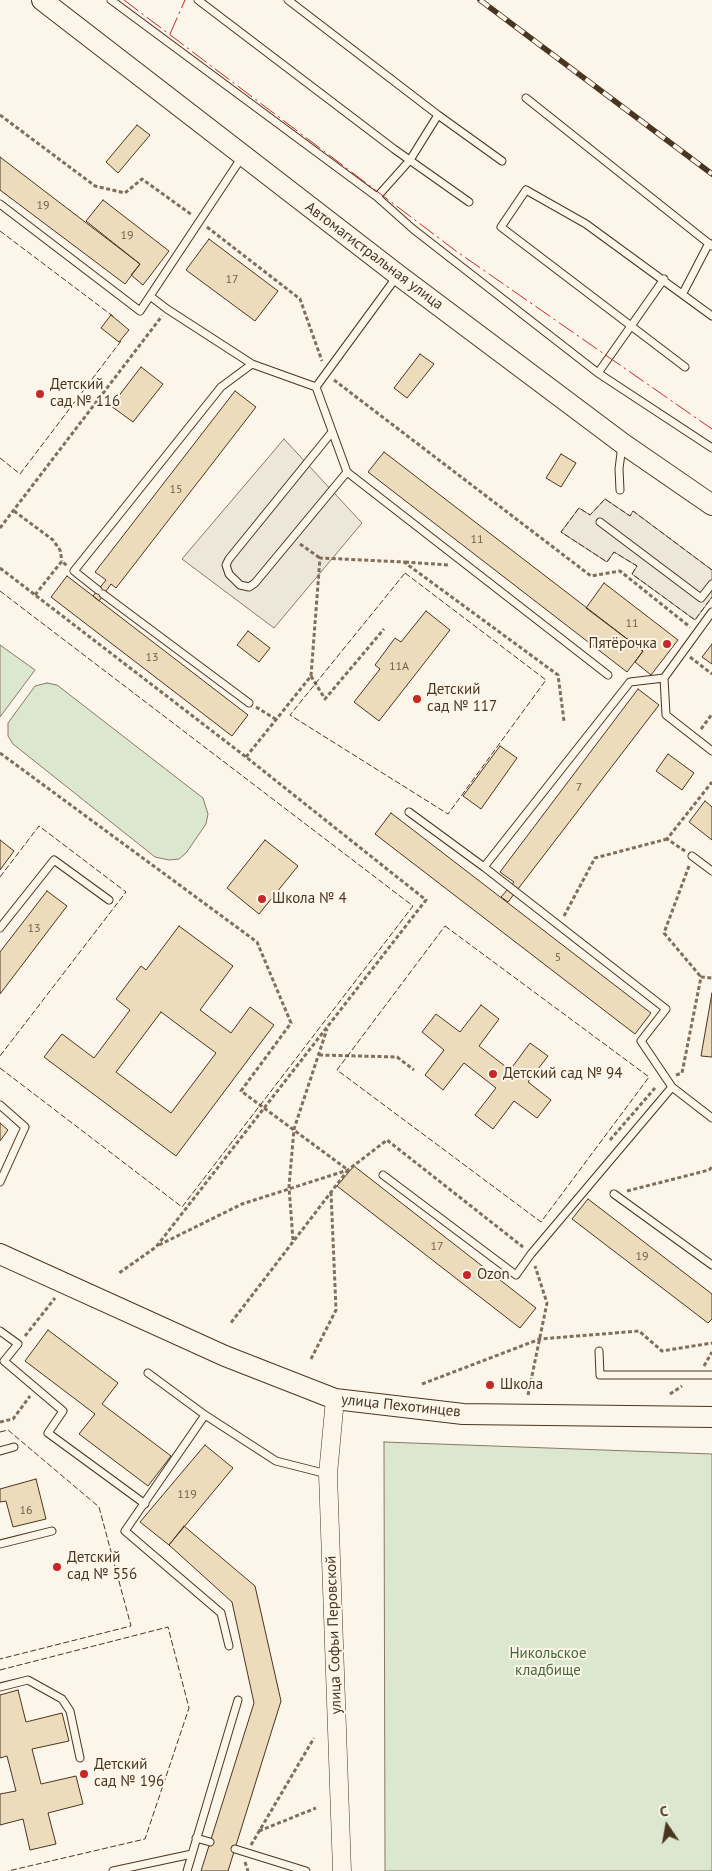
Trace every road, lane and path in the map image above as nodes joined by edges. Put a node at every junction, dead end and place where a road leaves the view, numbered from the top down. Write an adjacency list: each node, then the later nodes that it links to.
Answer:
1 (42, 0): 8 (main road, Автомагистральная улица)
2 (111, 0): 11 (lane)
3 (198, 0): 9 (lane)
4 (288, 0): 6 (lane)
5 (526, 98): 15 (lane)
6 (438, 115): 9 (lane); 10 (lane)
7 (0, 116): 14 (path)
8 (244, 154): 14 (lane); 16 (main road, Автомагистральная улица)
9 (410, 160): 11 (lane); 12 (lane)
10 (502, 161)
11 (377, 198): 25 (lane)
12 (470, 202)
13 (0, 204): 19 (lane)
14 (200, 221): 19 (lane); 26 (path)
15 (710, 244): 18 (lane)
16 (398, 275): 26 (lane); 29 (main road, Автомагистральная улица)
17 (664, 280): 18 (lane); 22 (lane); 22 (lane)
18 (683, 294): 21 (lane)
19 (150, 296): 20 (lane)
20 (167, 309): 23 (lane); 34 (path)
21 (712, 316)
22 (631, 326): 24 (lane); 25 (lane)
23 (252, 364): 27 (lane); 43 (lane)
24 (685, 367)
25 (598, 373): 30 (lane)
26 (326, 374): 27 (lane); 48 (path)
27 (316, 388): 28 (lane)
28 (332, 432): 31 (lane); 37 (lane)
29 (622, 443): 32 (lane); 33 (main road, Автомагистральная улица)
30 (712, 448)
31 (347, 472): 37 (lane); 41 (lane)
32 (620, 490)
33 (712, 505)
34 (14, 511): 36 (path); 39 (path)
35 (600, 522): 44 (lane)
36 (0, 528)
37 (292, 538): 38 (path)
38 (320, 558): 40 (path); 52 (path)
39 (62, 562): 43 (path); 45 (path)
40 (404, 562): 41 (path); 57 (path)
41 (467, 567): 51 (lane)
42 (0, 568): 45 (path)
43 (74, 571): 54 (lane)
44 (712, 584)
45 (35, 595): 61 (path)
46 (712, 612): 48 (lane)
47 (384, 629): 52 (path)
48 (697, 633): 49 (lane)
49 (684, 652): 50 (path); 53 (lane)
50 (712, 674)
51 (608, 675)
52 (311, 676): 56 (path)
53 (664, 678): 58 (lane); 66 (lane)
54 (249, 703): 56 (path)
55 (712, 714): 58 (path)
56 (277, 720): 61 (path)
57 (564, 721)
58 (695, 737): 59 (lane)
59 (712, 750)
60 (0, 754): 79 (path)
61 (246, 757): 73 (path)
62 (712, 782): 64 (path)
63 (408, 812): 66 (lane)
64 (667, 839): 65 (path); 69 (path)
65 (692, 856): 67 (lane); 71 (path)
66 (484, 867): 69 (lane)
67 (712, 872)
68 (109, 900): 70 (lane)
69 (559, 927): 76 (lane)
70 (0, 928)
71 (701, 977): 72 (path); 76 (path)
72 (712, 978)
73 (328, 1026): 74 (path); 79 (path)
74 (319, 1055): 75 (path); 81 (path)
75 (414, 1070)
76 (666, 1078): 77 (lane); 82 (path)
77 (672, 1087): 80 (lane); 94 (lane)
78 (0, 1105): 86 (lane)
79 (264, 1108): 81 (path); 92 (path)
80 (712, 1118)
81 (294, 1129): 84 (path); 87 (path)
82 (608, 1143)
83 (712, 1166): 89 (path)
84 (348, 1170): 87 (path); 88 (path); 90 (path)
85 (382, 1174): 94 (lane)
86 (0, 1182)
87 (289, 1187): 91 (path); 92 (path)
88 (331, 1191): 91 (path); 104 (path)
89 (614, 1194): 95 (lane)
90 (530, 1240)
91 (293, 1241): 98 (path)
92 (156, 1247): 96 (path)
93 (0, 1254): 110 (main road, улица Пехотинцев)
94 (531, 1254): 100 (path)
95 (712, 1265)
96 (119, 1273)
97 (56, 1297): 102 (path)
98 (230, 1324)
99 (0, 1331): 102 (lane)
100 (540, 1338): 101 (path); 107 (path); 109 (path)
101 (712, 1343)
102 (18, 1344): 108 (lane)
103 (599, 1351): 106 (lane)
104 (311, 1359)
105 (148, 1373): 111 (lane)
106 (712, 1375)
107 (422, 1384)
108 (36, 1388): 113 (path); 117 (lane)
109 (528, 1396)
110 (335, 1400): 112 (main road, улица Пехотинцев); 116 (street, улица Софьи Перовской)
111 (205, 1416): 116 (lane); 117 (lane)
112 (712, 1417)
113 (0, 1422)
114 (14, 1447): 115 (lane)
115 (0, 1451)
116 (328, 1474): 136 (street, улица Софьи Перовской)
117 (145, 1504): 120 (lane)
118 (52, 1532): 119 (lane)
119 (0, 1544)
120 (229, 1646)
121 (0, 1687): 124 (lane)
122 (238, 1700): 127 (lane)
123 (314, 1738): 126 (path)
124 (80, 1758)
125 (316, 1808): 126 (path)
126 (259, 1831): 130 (path)
127 (196, 1838): 128 (lane); 131 (lane)
128 (210, 1842)
129 (235, 1849): 130 (lane)
130 (246, 1853): 134 (path); 135 (lane)
131 (192, 1854): 132 (lane); 133 (lane)
132 (113, 1871)
133 (187, 1871)
134 (248, 1871)
135 (306, 1871)
136 (342, 1871)

